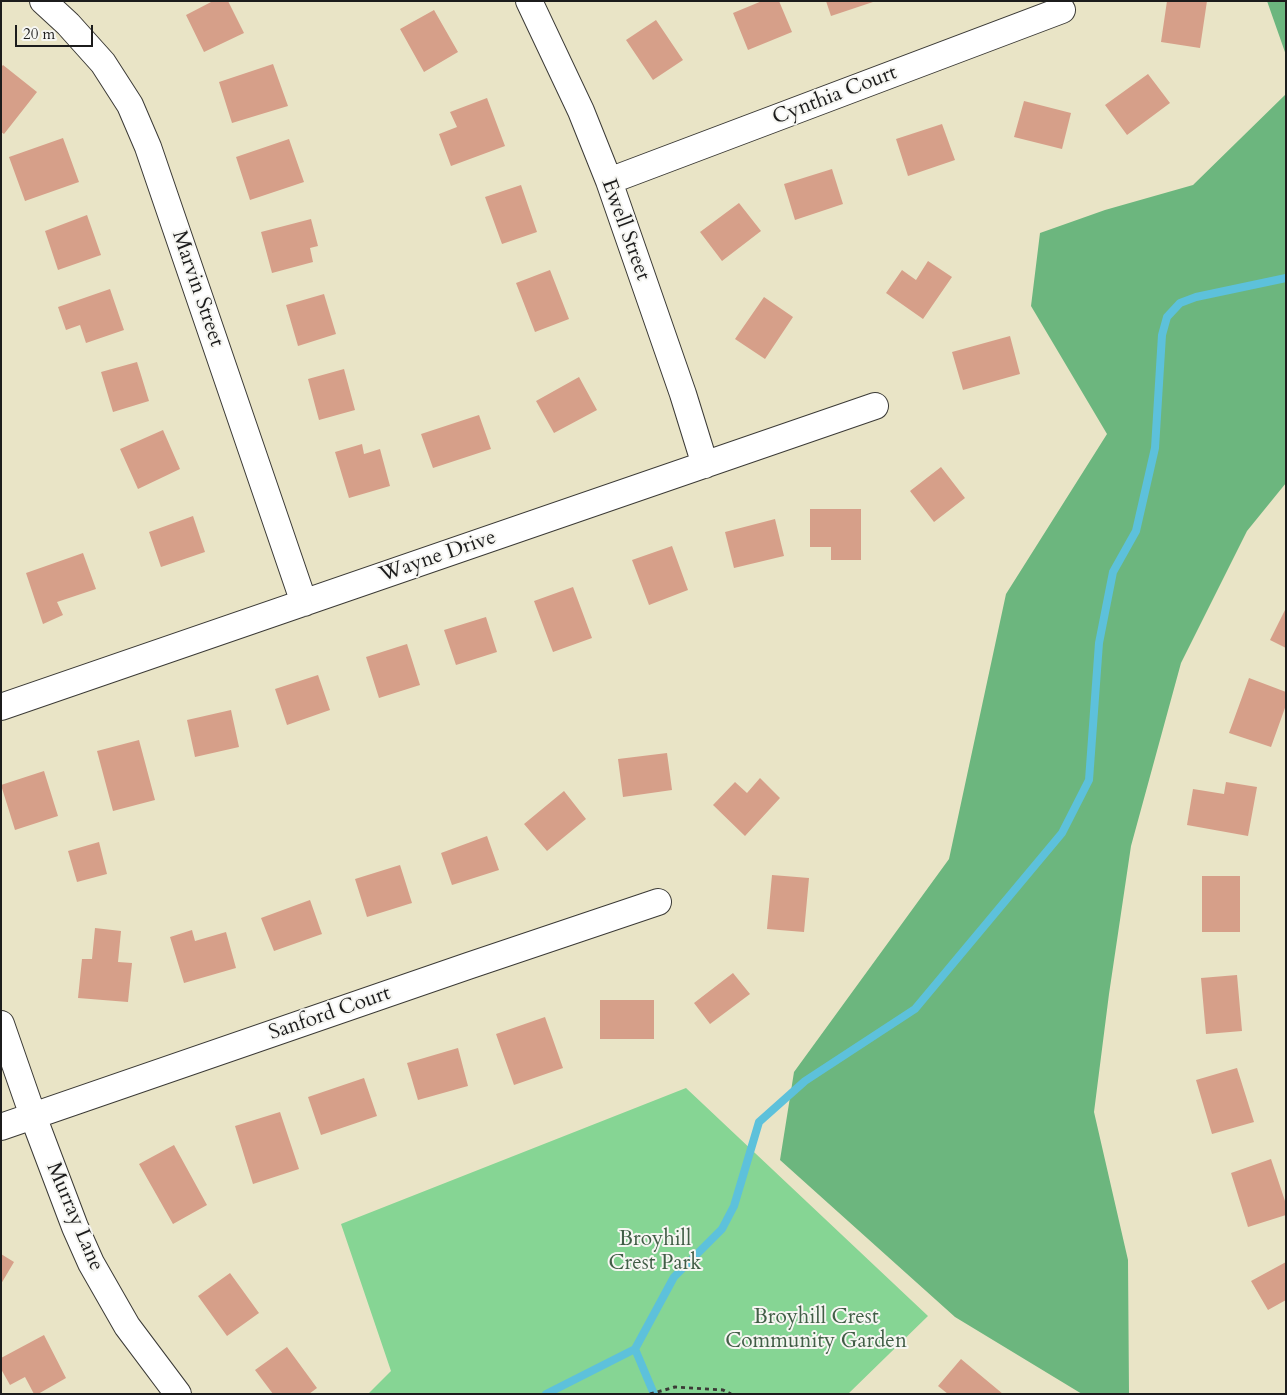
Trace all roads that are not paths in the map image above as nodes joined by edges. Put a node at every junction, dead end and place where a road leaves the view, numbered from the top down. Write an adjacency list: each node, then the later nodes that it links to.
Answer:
1 (44, 1): 7 (street, Marvin Street)
2 (529, 1): 4 (street, Ewell Street)
3 (1062, 10): 4 (street, Cynthia Court)
4 (608, 181): 6 (street, Ewell Street)
5 (874, 406): 6 (street, Wayne Drive)
6 (705, 465): 7 (street, Wayne Drive)
7 (304, 603): 8 (street, Wayne Drive)
8 (1, 707)
9 (658, 902): 11 (street, Sanford Court)
10 (1, 1024): 11 (street, Murray Lane)
11 (33, 1116): 12 (street, Sanford Court); 13 (street, Murray Lane)
12 (1, 1127)
13 (178, 1394)

